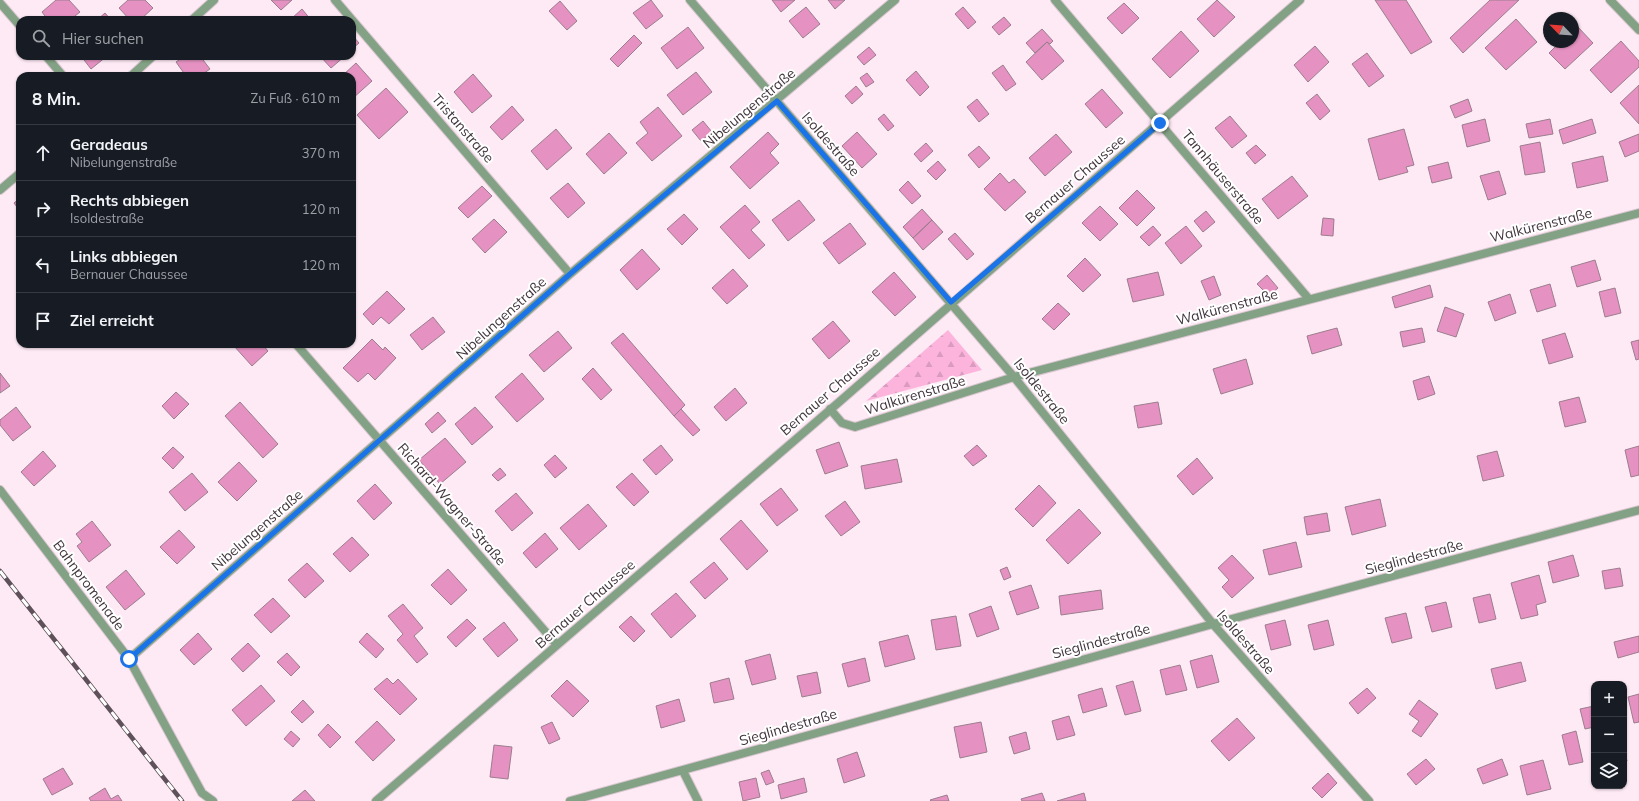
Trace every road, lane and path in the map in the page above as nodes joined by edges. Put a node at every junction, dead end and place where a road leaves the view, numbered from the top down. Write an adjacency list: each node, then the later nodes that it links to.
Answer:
1 (214, 0): 9 (street)
2 (335, 0): 10 (street, Tristanstraße)
3 (690, 0): 18 (street, Isoldestraße)
4 (895, 0): 18 (street, Nibelungenstraße)
5 (1055, 0): 19 (street, Tannhäuserstraße)
6 (1300, 0): 19 (street, Bernauer Chaussee)
7 (1610, 0): 13 (street)
8 (0, 3): 11 (street)
9 (196, 16)
10 (349, 16)
11 (16, 21)
12 (356, 24): 23 (street, Tristanstraße)
13 (1639, 30)
14 (49, 60): 16 (street)
15 (149, 60): 17 (street)
16 (60, 72)
17 (135, 72)
18 (777, 101): 23 (street, Nibelungenstraße); 25 (street, Isoldestraße)
19 (1160, 123): 24 (street, Tannhäuserstraße); 25 (street, Bernauer Chaussee)
20 (16, 176): 21 (street)
21 (0, 190)
22 (1639, 213): 24 (street, Walkürenstraße)
23 (570, 274): 29 (street, Nibelungenstraße)
24 (1309, 299): 27 (street, Walkürenstraße)
25 (951, 302): 27 (street, Isoldestraße); 28 (street, Bernauer Chaussee)
26 (300, 348): 29 (street, Richard-Wagner-Straße)
27 (1014, 377): 28 (street, Walkürenstraße); 32 (street, Isoldestraße)
28 (830, 409): 33 (street, Bernauer Chaussee)
29 (380, 439): 33 (street, Richard-Wagner-Straße); 34 (street, Nibelungenstraße)
30 (0, 490): 34 (street, Bahnpromenade)
31 (1639, 510): 32 (street, Sieglindestraße)
32 (1213, 624): 35 (street, Sieglindestraße); 40 (street, Isoldestraße)
33 (557, 645): 37 (street, Bernauer Chaussee)
34 (129, 659): 36 (street, Bahnpromenade)
35 (683, 771): 38 (street, Sieglindestraße); 39 (street)
36 (213, 801)
37 (376, 801)
38 (570, 801)
39 (698, 801)
40 (1369, 801)

